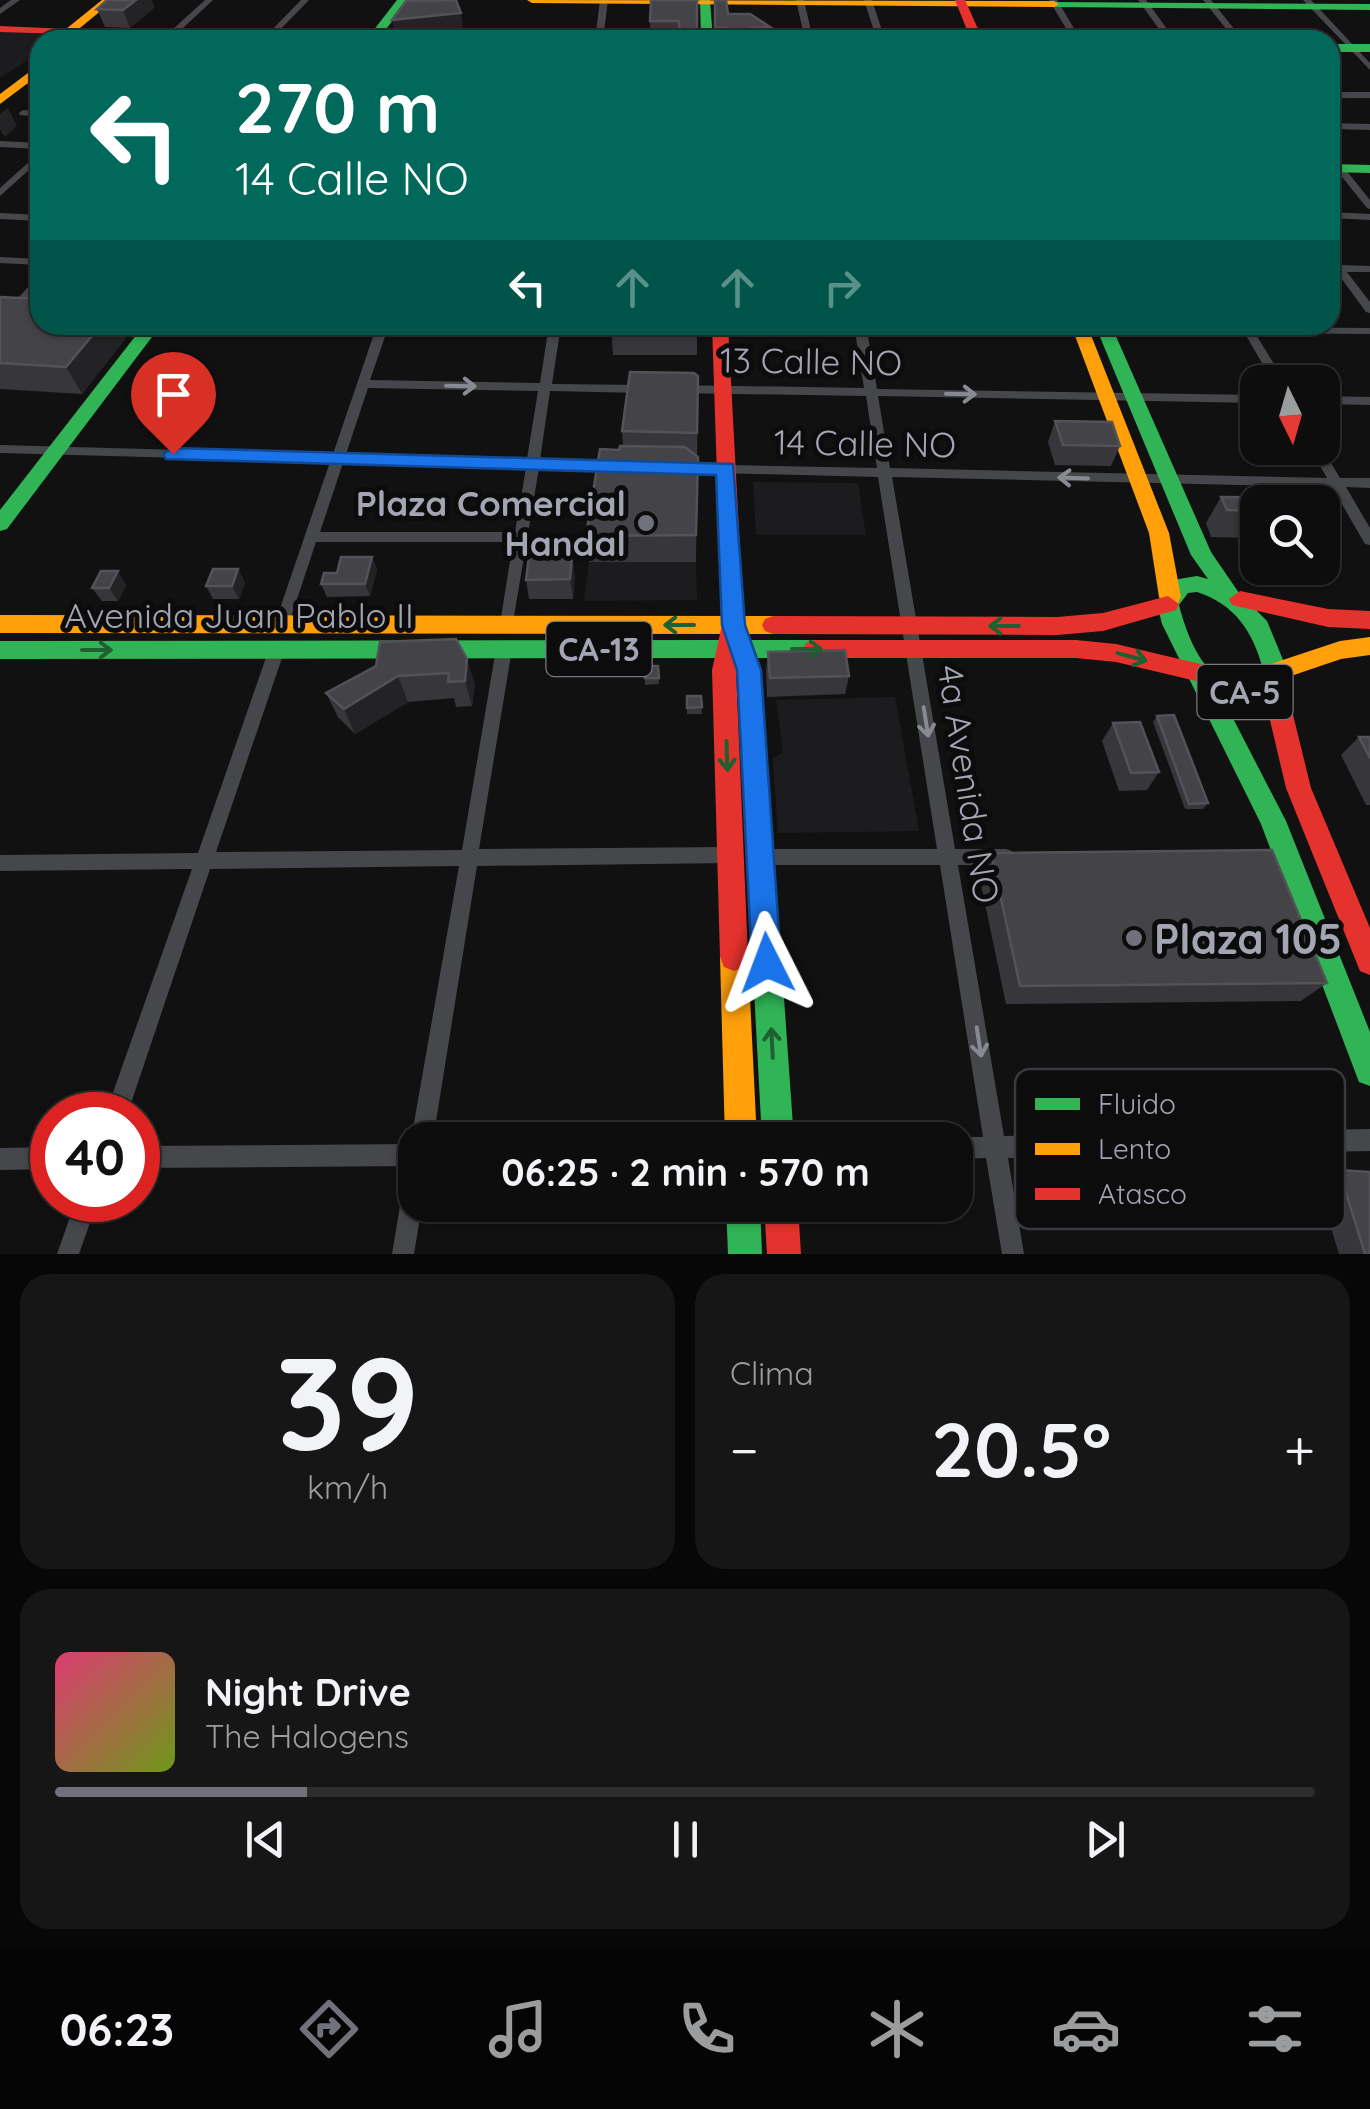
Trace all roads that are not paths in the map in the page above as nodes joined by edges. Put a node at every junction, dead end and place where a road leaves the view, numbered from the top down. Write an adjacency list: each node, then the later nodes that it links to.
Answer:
1 (16, 0): 18 (street)
2 (110, 0): 20 (main road)
3 (125, 0): 21 (main road)
4 (209, 0): 22 (street)
5 (305, 0): 23 (street)
6 (403, 0): 24 (main road)
7 (532, 0): 8 (main road)
8 (604, 1): 9 (main road); 25 (street)
9 (705, 1): 10 (main road); 26 (main road)
10 (800, 1): 11 (main road); 27 (street)
11 (869, 2): 12 (main road); 28 (street)
12 (961, 2): 13 (main road); 29 (main road)
13 (1054, 2): 14 (main road); 30 (street)
14 (1144, 3): 15 (main road); 31 (street)
15 (1210, 3): 16 (main road); 32 (street)
16 (1310, 3): 17 (main road); 33 (street)
17 (1370, 7)
18 (0, 12)
19 (0, 28): 34 (main road)
20 (78, 30)
21 (81, 30)
22 (176, 30)
23 (276, 30)
24 (380, 30)
25 (600, 30)
26 (706, 30)
27 (807, 30)
28 (878, 30)
29 (973, 30)
30 (1071, 30)
31 (1164, 30)
32 (1231, 30)
33 (1335, 30)
34 (30, 31)
35 (1351, 48): 36 (street)
36 (1370, 68)
37 (1340, 95): 38 (street)
38 (1370, 95)
39 (23, 113): 40 (street)
40 (30, 113)
41 (1340, 126): 42 (street)
42 (1370, 127)
43 (0, 144): 44 (street)
44 (30, 146)
45 (30, 164): 49 (street)
46 (1340, 165): 47 (main road)
47 (1370, 168)
48 (1340, 172): 52 (street)
49 (17, 177): 50 (street); 51 (street)
50 (30, 178)
51 (0, 193)
52 (1370, 206)
53 (0, 216): 56 (street)
54 (1340, 216): 55 (street)
55 (1370, 216)
56 (30, 218)
57 (0, 260): 58 (street)
58 (30, 262)
59 (1340, 268): 60 (street)
60 (1370, 269)
61 (1340, 275): 65 (street)
62 (30, 289): 63 (street)
63 (6, 309): 64 (street); 66 (street)
64 (26, 310)
65 (1370, 310)
66 (0, 324)
67 (1340, 330): 68 (street)
68 (1370, 331)
69 (145, 335): 88 (main road)
70 (381, 335): 78 (street)
71 (552, 335): 79 (street)
72 (720, 335): 80 (main road)
73 (862, 335): 81 (street, 4a Avenida NO)
74 (1083, 335): 82 (main road)
75 (1107, 335): 83 (main road)
76 (1251, 335): 77 (street)
77 (1269, 365)
78 (364, 384): 79 (street, 13 Calle NO, one-way to 79); 89 (street)
79 (544, 387): 80 (street, 13 Calle NO); 90 (street)
80 (722, 390): 81 (street, 13 Calle NO); 94 (main road)
81 (872, 392): 82 (street, 13 Calle NO, one-way to 82); 95 (street, 4a Avenida NO)
82 (1107, 396): 83 (street, 13 Calle NO); 96 (main road)
83 (1135, 397): 84 (street, 13 Calle NO); 97 (main road)
84 (1240, 399)
85 (1340, 400): 86 (street)
86 (1370, 401)
87 (0, 449): 88 (street)
88 (58, 450): 89 (street); 100 (main road)
89 (338, 460): 90 (street); 101 (street)
90 (531, 463): 92 (street); 102 (street)
91 (1326, 465): 98 (street)
92 (629, 466)
93 (668, 467): 94 (street, 14 Calle NO)
94 (726, 469): 95 (street, 14 Calle NO); 110 (main road)
95 (883, 473): 96 (street, 14 Calle NO, one-way to 95); 111 (street, 4a Avenida NO)
96 (1138, 480): 97 (street, 14 Calle NO); 105 (main road)
97 (1170, 480): 98 (street, 14 Calle NO); 104 (main road)
98 (1336, 482): 99 (street, 14 Calle NO); 103 (street)
99 (1370, 483)
100 (0, 524)
101 (311, 537): 102 (street); 107 (street)
102 (520, 537): 109 (street)
103 (1370, 540)
104 (1234, 596): 105 (main road); 106 (main road); 119 (main road, CA-5)
105 (1169, 601): 111 (main road, Avenida Juan Pablo II / CA-13, one-way to 111); 118 (main road, CA-5)
106 (1370, 620)
107 (282, 623): 108 (main road, Avenida Juan Pablo II / CA-13); 109 (main road, Avenida Juan Pablo II / CA-13)
108 (0, 624)
109 (507, 624): 110 (main road, Avenida Juan Pablo II / CA-13, one-way to 109)
110 (733, 625): 111 (main road, Avenida Juan Pablo II / CA-13); 115 (main road)
111 (910, 625): 116 (street, 4a Avenida NO)
112 (1370, 646): 119 (main road, CA-5)
113 (504, 648): 114 (main road, Avenida Juan Pablo II / CA-13); 115 (main road, Avenida Juan Pablo II / CA-13); 126 (street)
114 (276, 649): 117 (main road, Avenida Juan Pablo II / CA-13, one-way to 114); 127 (street)
115 (735, 649): 116 (main road, Avenida Juan Pablo II / CA-13, one-way to 116); 120 (main road, one-way to 120); 123 (main road)
116 (914, 649): 118 (main road, Avenida Juan Pablo II / CA-13, one-way to 118); 124 (street, 4a Avenida NO, one-way to 124)
117 (0, 650)
118 (1198, 675): 119 (main road, CA-5); 121 (main road)
119 (1274, 675): 122 (main road)
120 (730, 855): 126 (street); 133 (main road)
121 (1278, 856): 122 (street); 130 (main road)
122 (1325, 856): 129 (main road)
123 (760, 857): 124 (street); 134 (main road, one-way to 123)
124 (948, 857): 125 (street); 137 (street, 4a Avenida NO, one-way to 137)
125 (1024, 857)
126 (469, 858): 127 (street); 132 (street)
127 (204, 860): 128 (street); 131 (street)
128 (0, 863)
129 (1370, 960)
130 (1370, 1071)
131 (124, 1092)
132 (425, 1122)
133 (740, 1122)
134 (777, 1122)
135 (1345, 1140): 136 (street)
136 (1370, 1140)
137 (996, 1147): 138 (street); 139 (street); 152 (street, 4a Avenida NO)
138 (1015, 1147)
139 (973, 1148)
140 (398, 1155): 141 (street)
141 (160, 1157)
142 (0, 1158): 143 (street)
143 (30, 1158)
144 (79, 1222): 148 (street)
145 (408, 1222): 149 (street)
146 (744, 1222): 150 (main road)
147 (783, 1222): 151 (main road)
148 (68, 1254)
149 (403, 1254)
150 (745, 1254)
151 (784, 1254)
152 (1013, 1254)

